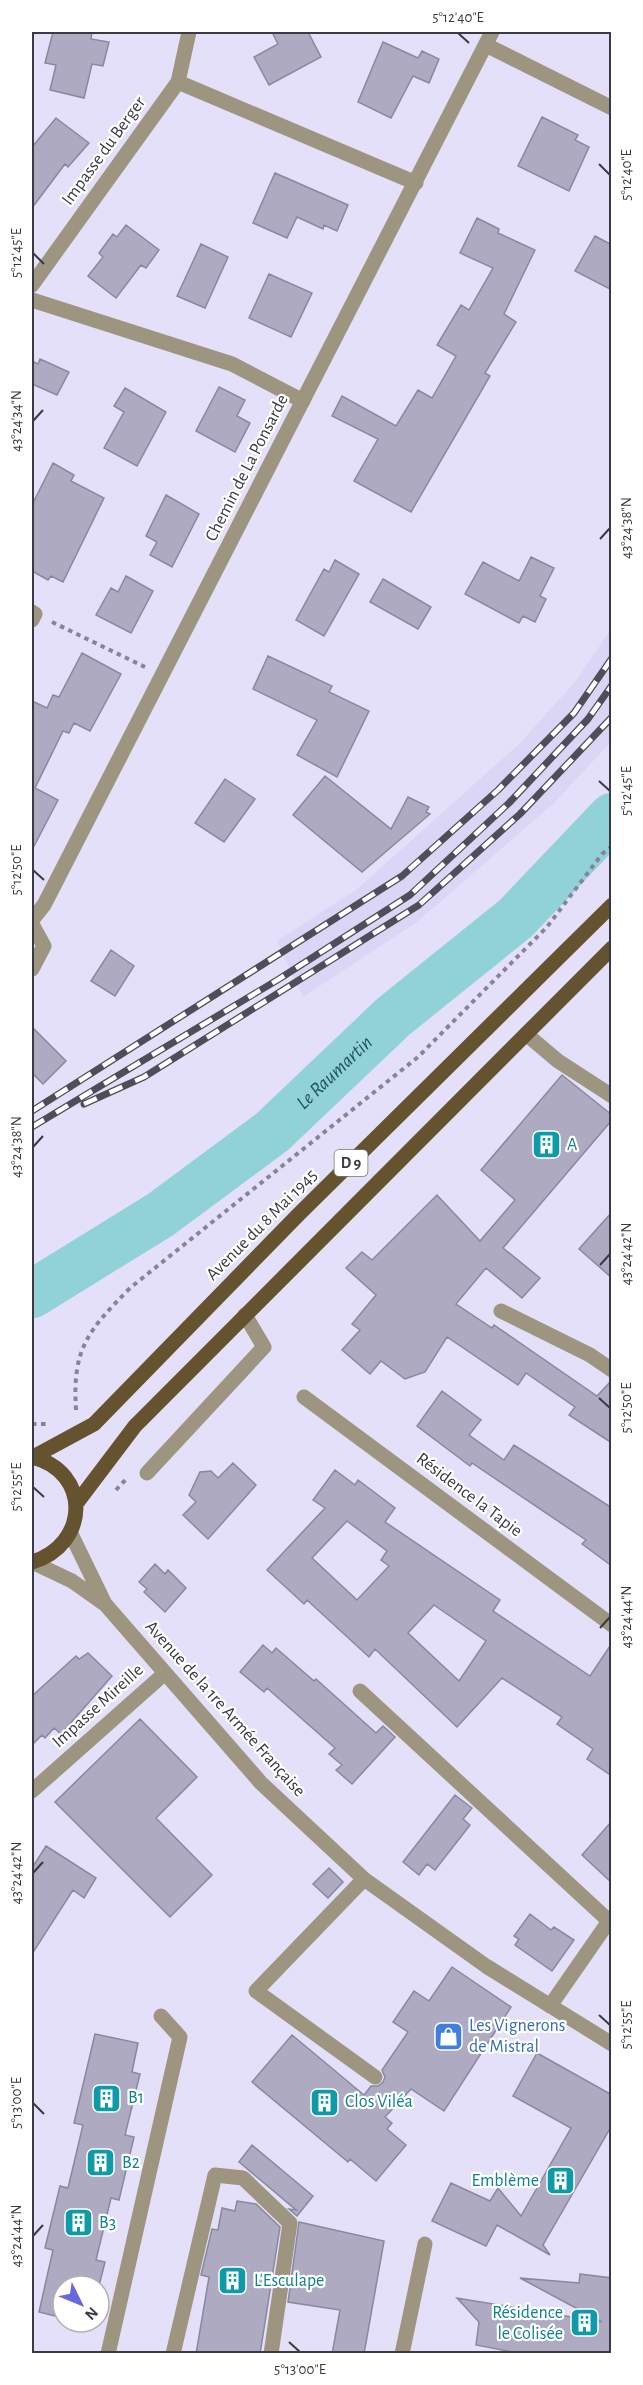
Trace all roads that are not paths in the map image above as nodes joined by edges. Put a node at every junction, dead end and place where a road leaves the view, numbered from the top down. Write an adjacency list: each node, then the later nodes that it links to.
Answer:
1 (189, 32): 3 (street, Impasse du Berger)
2 (489, 38): 4 (street); 5 (street, Chemin de La Ponsarde)
3 (178, 82): 5 (street); 6 (street, Impasse du Berger)
4 (612, 108)
5 (416, 183): 8 (street, Chemin de La Ponsarde)
6 (32, 285)
7 (32, 300): 8 (street)
8 (303, 401): 10 (street, Chemin de La Ponsarde)
9 (612, 905): 19 (main road, Avenue du 8 Mai 1945 / D 9)
10 (32, 922): 12 (street)
11 (612, 948): 13 (main road, D 9)
12 (32, 969)
13 (526, 1034): 14 (street); 16 (main road, D 9)
14 (612, 1096)
15 (501, 1311): 17 (street)
16 (245, 1315): 20 (street); 21 (main road, D 9)
17 (612, 1370)
18 (304, 1396): 25 (street, Résidence la Tapie)
19 (32, 1457): 21 (main road)
20 (147, 1473)
21 (76, 1503): 22 (main road)
22 (71, 1534): 23 (main road); 24 (street, Avenue de la 1re Armée Française)
23 (32, 1562): 24 (street, Avenue de la 1re Armée Française)
24 (105, 1604): 26 (street, Avenue de la 1re Armée Française)
25 (612, 1625)
26 (164, 1674): 28 (street, Impasse Mireille); 29 (street, Avenue de la 1re Armée Française)
27 (360, 1691): 30 (street)
28 (32, 1791)
29 (364, 1879): 31 (street, Avenue de la 1re Armée Française); 34 (street)
30 (610, 1920): 31 (street)
31 (550, 2006): 33 (street, Avenue de la 1re Armée Française)
32 (162, 2016): 36 (street)
33 (612, 2044)
34 (375, 2077)
35 (425, 2244): 39 (street)
36 (108, 2354)
37 (173, 2354): 38 (street)
38 (271, 2354)
39 (402, 2354)

